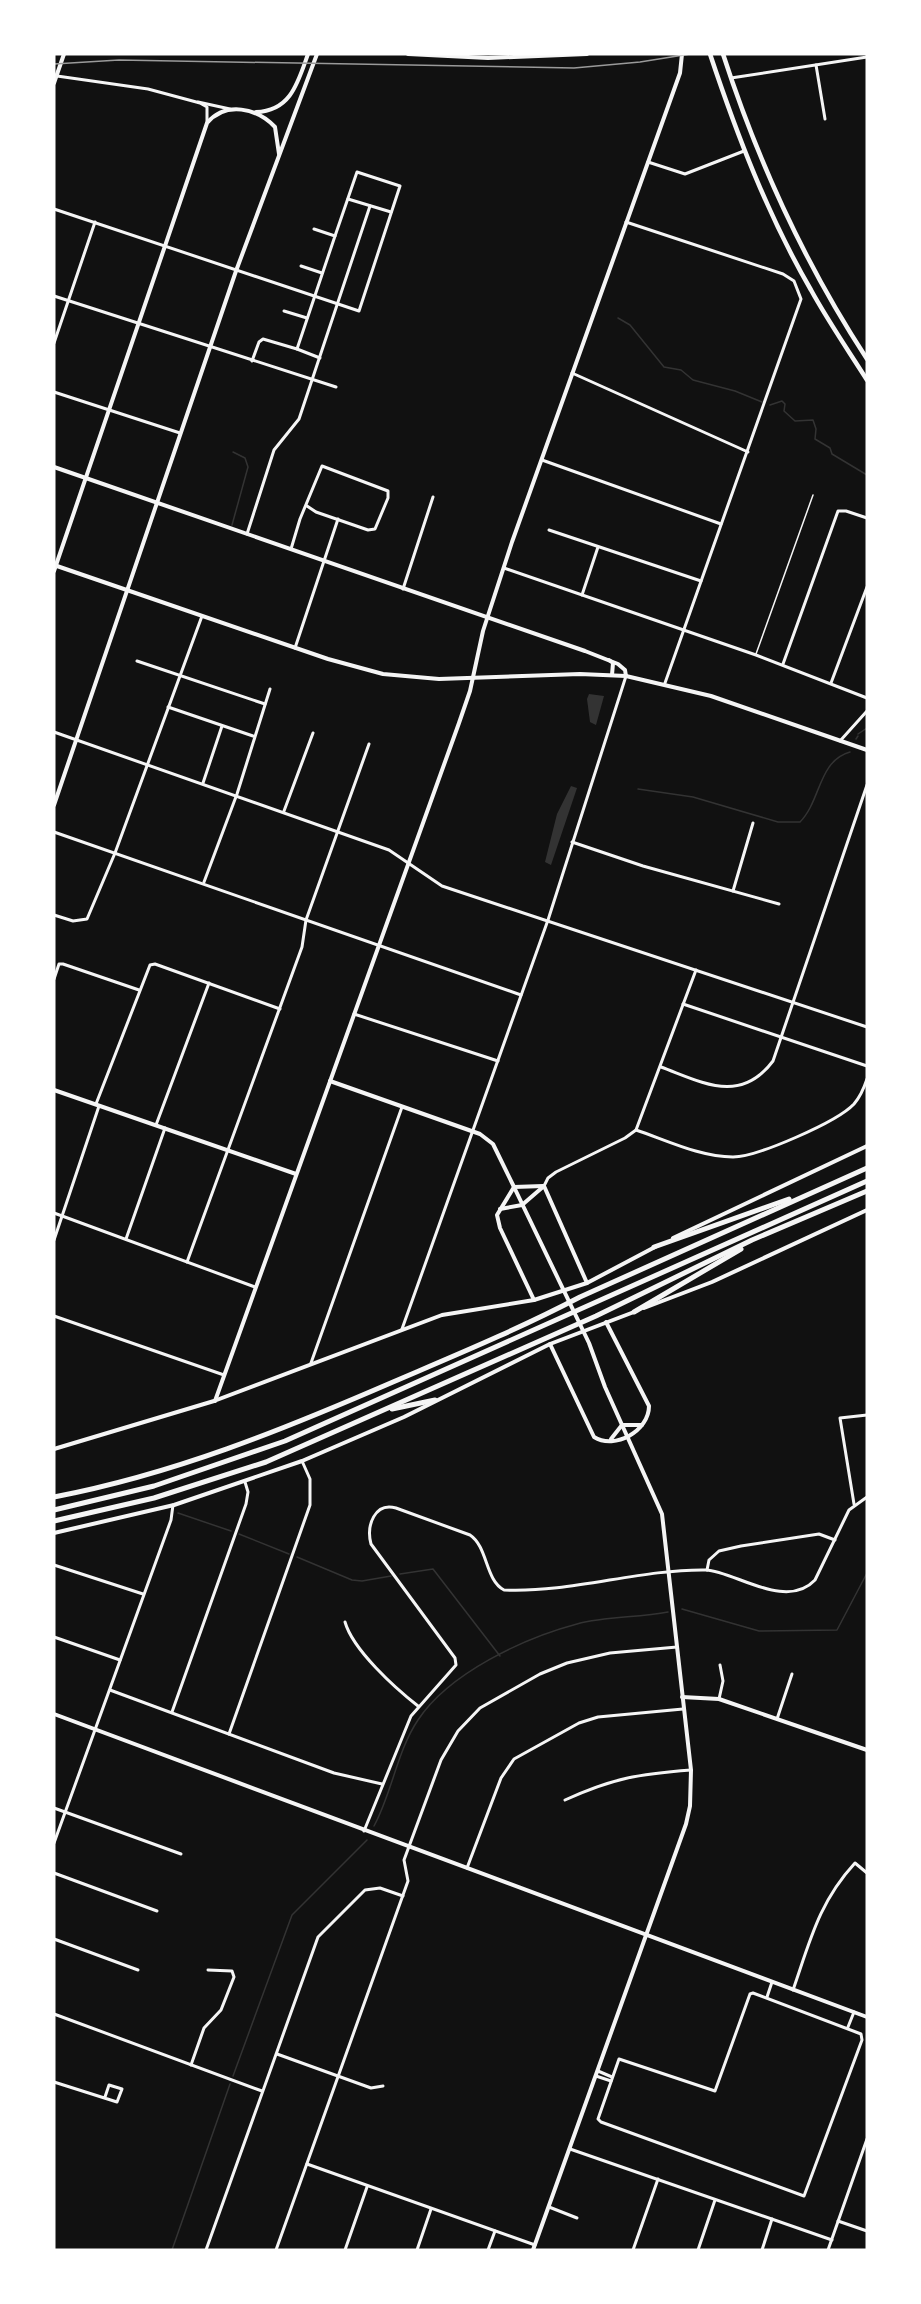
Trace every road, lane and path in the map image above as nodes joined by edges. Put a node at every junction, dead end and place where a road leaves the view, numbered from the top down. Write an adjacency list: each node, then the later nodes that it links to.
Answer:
1 (64, 54): 11 (main road)
2 (308, 54): 16 (main road)
3 (317, 54): 20 (main road)
4 (408, 54): 5 (main road)
5 (587, 54)
6 (682, 54): 21 (main road)
7 (710, 54): 19 (main road)
8 (723, 54): 12 (main road)
9 (867, 57): 10 (street)
10 (816, 65): 12 (street); 17 (street)
11 (57, 76): 13 (main road); 14 (street)
12 (731, 78): 34 (main road)
13 (54, 83)
14 (193, 101): 15 (street); 18 (street)
15 (230, 109): 16 (main road); 18 (main road)
16 (256, 112): 20 (main road)
17 (825, 119)
18 (207, 123): 30 (main road)
19 (744, 151): 21 (street); 35 (main road)
20 (279, 155): 32 (main road)
21 (647, 161): 27 (main road)
22 (348, 199): 23 (street); 25 (street); 29 (street)
23 (370, 206): 25 (street); 39 (street)
24 (54, 209): 26 (street)
25 (391, 212): 39 (street)
26 (95, 222): 30 (street); 38 (street)
27 (626, 222): 49 (main road); 56 (street)
28 (314, 229): 29 (street)
29 (334, 236): 33 (street)
30 (165, 246): 32 (street); 42 (main road)
31 (301, 266): 33 (street)
32 (236, 271): 37 (street); 44 (main road)
33 (322, 273): 37 (street)
34 (822, 286): 35 (main road); 47 (main road)
35 (811, 291): 51 (main road)
36 (54, 296): 38 (street)
37 (314, 297): 39 (street); 41 (street)
38 (68, 300): 42 (street); 43 (street)
39 (338, 305): 46 (street)
40 (284, 310): 41 (street)
41 (307, 318): 45 (street)
42 (139, 323): 44 (street); 54 (main road)
43 (54, 343)
44 (210, 347): 48 (street); 55 (main road)
45 (297, 349): 46 (street); 48 (street)
46 (320, 358): 50 (street)
47 (867, 359)
48 (252, 361): 50 (street)
49 (572, 373): 56 (street); 57 (main road)
50 (312, 380): 52 (street); 68 (street)
51 (867, 380)
52 (336, 387)
53 (54, 392): 54 (street)
54 (109, 410): 55 (street); 59 (main road)
55 (180, 433): 62 (main road)
56 (748, 452): 66 (street)
57 (540, 459): 66 (street); 73 (main road)
58 (54, 466): 59 (main road)
59 (85, 477): 62 (main road); 72 (main road)
60 (813, 495): 83 (lane)
61 (433, 497): 77 (street)
62 (157, 501): 68 (main road); 76 (main road)
63 (307, 506): 65 (street); 65 (street); 70 (street)
64 (867, 518): 86 (street)
65 (338, 519): 71 (street)
66 (721, 524): 74 (street)
67 (549, 530): 69 (street)
68 (247, 534): 70 (main road)
69 (598, 547): 74 (street); 78 (street)
70 (291, 550): 71 (main road)
71 (325, 562): 77 (main road); 82 (street)
72 (55, 567): 76 (main road)
73 (504, 568): 78 (street); 80 (main road)
74 (701, 581): 81 (street)
75 (867, 586): 92 (street)
76 (127, 589): 79 (main road); 102 (main road)
77 (403, 589): 80 (main road)
78 (582, 595): 81 (street)
79 (202, 616): 82 (main road); 88 (street)
80 (488, 618): 84 (main road); 90 (main road)
81 (683, 630): 83 (street); 91 (street)
82 (295, 648): 90 (main road)
83 (756, 655): 86 (street)
84 (609, 660): 87 (main road); 89 (main road)
85 (137, 661): 88 (street)
86 (783, 664): 92 (street)
87 (612, 675): 89 (main road); 90 (main road)
88 (180, 676): 95 (street); 96 (street)
89 (626, 676): 91 (main road); 115 (street)
90 (473, 678): 117 (main road)
91 (665, 683): 103 (main road)
92 (831, 683): 94 (street)
93 (270, 689): 95 (street)
94 (867, 698)
95 (265, 704): 101 (street)
96 (168, 707): 98 (street); 106 (street)
97 (867, 711): 103 (street)
98 (222, 726): 101 (street); 107 (street)
99 (54, 732): 102 (street)
100 (313, 733): 111 (street)
101 (253, 736): 109 (street)
102 (76, 740): 106 (street); 110 (main road)
103 (840, 741): 105 (main road)
104 (369, 744): 113 (street)
105 (867, 750)
106 (147, 764): 107 (street); 116 (street)
107 (203, 783): 109 (street)
108 (867, 785): 130 (street)
109 (237, 794): 111 (street); 118 (street)
110 (54, 806)
111 (284, 812): 113 (street)
112 (753, 823): 119 (street)
113 (339, 831): 117 (street); 122 (street)
114 (54, 832): 116 (street)
115 (572, 842): 119 (street); 123 (street)
116 (115, 853): 118 (street); 121 (street)
117 (409, 864): 123 (street); 124 (main road)
118 (204, 882): 122 (street)
119 (733, 891): 120 (street)
120 (779, 904)
121 (54, 915)
122 (306, 920): 124 (street); 132 (street)
123 (548, 920): 125 (street); 129 (street)
124 (379, 946): 129 (street); 133 (main road)
125 (696, 970): 130 (street); 131 (street)
126 (54, 979): 128 (street)
127 (209, 983): 128 (street); 132 (street); 144 (street)
128 (139, 990): 142 (street)
129 (521, 995): 136 (street)
130 (793, 1002): 134 (street); 135 (street)
131 (683, 1004): 135 (street); 138 (street)
132 (280, 1008): 149 (street)
133 (354, 1014): 136 (street); 140 (main road)
134 (867, 1026)
135 (781, 1038): 137 (street); 138 (street)
136 (498, 1061): 147 (street)
137 (867, 1066)
138 (661, 1067): 146 (street)
139 (867, 1079): 146 (street)
140 (330, 1081): 143 (main road); 152 (main road)
141 (54, 1090): 142 (main road)
142 (98, 1105): 144 (main road); 161 (street)
143 (402, 1107): 147 (main road); 175 (street)
144 (156, 1125): 145 (main road)
145 (165, 1128): 149 (main road); 162 (street)
146 (636, 1130): 154 (street)
147 (472, 1131): 155 (main road); 173 (street)
148 (867, 1146): 165 (main road)
149 (228, 1150): 152 (main road); 166 (street)
150 (867, 1168): 151 (highway)
151 (854, 1173): 165 (highway); 188 (highway)
152 (296, 1174): 168 (main road)
153 (867, 1181): 192 (highway)
154 (544, 1186): 155 (main road); 157 (main road); 167 (main road)
155 (514, 1187): 157 (main road); 158 (main road)
156 (867, 1191): 164 (highway)
157 (522, 1205): 158 (main road); 181 (main road)
158 (499, 1210): 169 (main road)
159 (867, 1210): 170 (main road)
160 (54, 1213): 161 (street)
161 (63, 1216): 162 (street); 163 (street)
162 (126, 1239): 166 (street)
163 (54, 1240)
164 (752, 1240): 170 (highway); 179 (highway)
165 (654, 1247): 167 (main road)
166 (187, 1262): 168 (street)
167 (587, 1283): 169 (main road)
168 (255, 1287): 176 (main road)
169 (534, 1300): 173 (main road)
170 (634, 1312): 172 (main road)
171 (54, 1316): 176 (street)
172 (606, 1322): 174 (main road); 182 (main road)
173 (402, 1329): 175 (main road)
174 (550, 1344): 177 (main road); 184 (main road)
175 (311, 1364): 178 (main road)
176 (224, 1375): 178 (main road)
177 (435, 1400): 179 (highway); 186 (main road)
178 (214, 1401): 185 (main road)
179 (387, 1409): 193 (highway)
180 (867, 1415): 190 (street)
181 (622, 1425): 182 (main road); 183 (main road); 184 (main road)
182 (644, 1425): 183 (main road)
183 (629, 1438): 184 (main road); 198 (main road)
184 (611, 1440)
185 (54, 1449)
186 (302, 1461): 187 (main road); 215 (street)
187 (245, 1482): 191 (main road); 211 (street)
188 (54, 1497)
189 (867, 1497): 190 (street)
190 (854, 1504): 195 (street)
191 (174, 1505): 194 (main road); 199 (street)
192 (54, 1510)
193 (54, 1521)
194 (54, 1533)
195 (835, 1540): 197 (street); 197 (street)
196 (54, 1565): 199 (street)
197 (707, 1570): 198 (street)
198 (670, 1573): 202 (main road); 209 (street)
199 (144, 1594): 203 (street)
200 (345, 1622): 209 (street)
201 (54, 1637): 203 (street)
202 (677, 1647): 207 (main road); 224 (street)
203 (120, 1660): 206 (street)
204 (720, 1665): 208 (street)
205 (792, 1674): 213 (street)
206 (110, 1689): 211 (street); 214 (street)
207 (682, 1697): 208 (main road); 210 (main road)
208 (719, 1699): 213 (main road)
209 (418, 1706): 218 (street)
210 (683, 1709): 217 (main road); 226 (street)
211 (172, 1712): 215 (street)
212 (54, 1714): 214 (main road)
213 (777, 1719): 216 (main road)
214 (96, 1729): 221 (street); 222 (main road)
215 (229, 1734): 218 (street)
216 (867, 1750)
217 (691, 1770): 219 (street); 231 (main road)
218 (382, 1784): 222 (street)
219 (565, 1800)
220 (54, 1808): 221 (street)
221 (65, 1812): 223 (street); 225 (street)
222 (364, 1831): 224 (main road)
223 (54, 1843)
224 (408, 1847): 226 (main road); 229 (street)
225 (181, 1854)
226 (466, 1869): 231 (main road)
227 (54, 1873): 230 (street)
228 (867, 1873): 236 (street)
229 (403, 1896): 242 (street); 245 (street)
230 (158, 1911)
231 (646, 1936): 235 (main road); 244 (main road)
232 (54, 1939): 233 (street)
233 (138, 1970)
234 (208, 1970): 243 (street)
235 (772, 1982): 236 (main road); 237 (street)
236 (793, 1990): 238 (main road)
237 (766, 1997): 241 (street); 246 (street)
238 (854, 2012): 240 (main road); 241 (street)
239 (54, 2014): 243 (street)
240 (867, 2017)
241 (848, 2027): 247 (street)
242 (276, 2054): 245 (street); 250 (street)
243 (191, 2065): 250 (street)
244 (597, 2074): 246 (street); 247 (street); 253 (main road)
245 (338, 2076): 249 (street); 254 (street)
246 (612, 2077): 247 (street)
247 (611, 2081)
248 (54, 2082): 251 (street)
249 (383, 2086)
250 (262, 2091): 267 (street)
251 (105, 2097): 251 (street)
252 (867, 2139): 262 (street)
253 (570, 2149): 255 (street); 258 (main road)
254 (307, 2164): 256 (street); 268 (street)
255 (658, 2179): 257 (street); 272 (street)
256 (367, 2186): 259 (street); 269 (street)
257 (715, 2200): 261 (street); 273 (street)
258 (549, 2207): 260 (street); 266 (main road)
259 (432, 2209): 263 (street); 270 (street)
260 (577, 2218)
261 (772, 2219): 265 (street); 274 (street)
262 (838, 2221): 264 (street); 265 (street)
263 (495, 2231): 266 (street); 271 (street)
264 (867, 2231)
265 (832, 2240): 275 (street)
266 (534, 2248)
267 (206, 2250)
268 (276, 2250)
269 (345, 2250)
270 (417, 2250)
271 (488, 2250)
272 (633, 2250)
273 (698, 2250)
274 (762, 2250)
275 (828, 2250)

